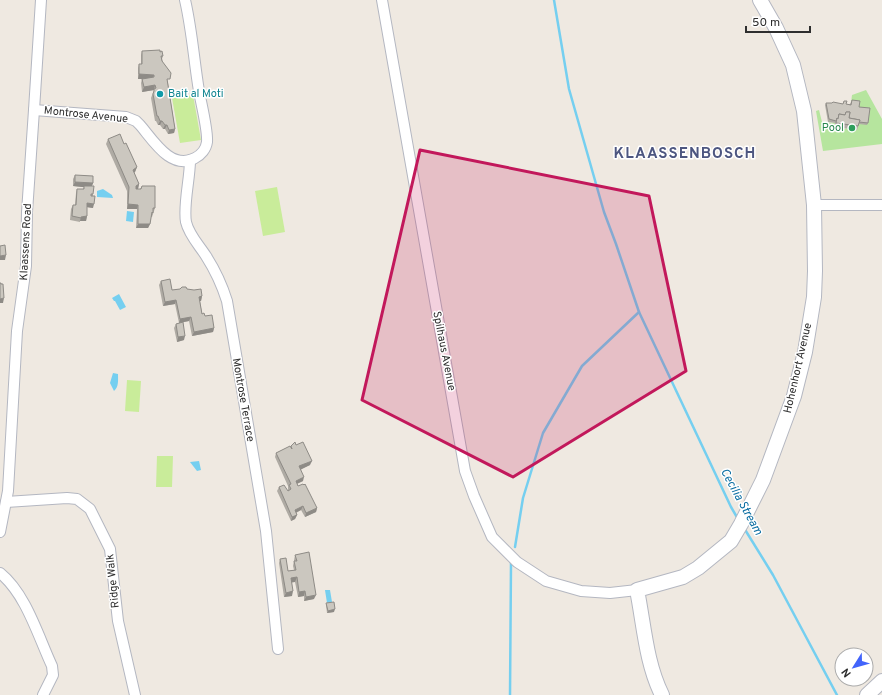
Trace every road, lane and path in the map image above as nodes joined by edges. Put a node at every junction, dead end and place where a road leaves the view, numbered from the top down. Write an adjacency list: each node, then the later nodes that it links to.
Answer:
1 (40, 0): 5 (street, Klaassens Road)
2 (185, 0): 6 (street)
3 (382, 0): 12 (street, Spilhaus Avenue)
4 (760, 0): 7 (street, Hohenhort Avenue)
5 (34, 110): 6 (street, Montrose Avenue); 9 (street, Klaassens Road)
6 (190, 160): 13 (street, Montrose Terrace)
7 (814, 205): 8 (street); 12 (street, Hohenhort Avenue)
8 (882, 205)
9 (6, 502): 10 (street, Klaassens Road); 16 (street, Ridge Walk)
10 (0, 532)
11 (0, 573): 15 (street)
12 (637, 590): 17 (street)
13 (278, 649)
14 (882, 681): 18 (street)
15 (43, 695)
16 (135, 695)
17 (662, 695)
18 (867, 695)

